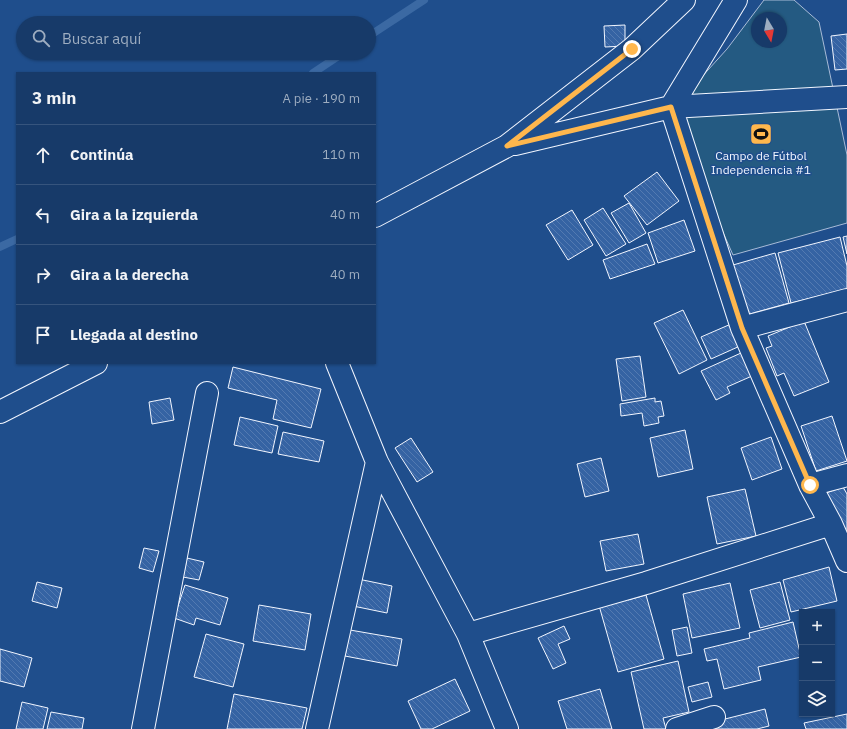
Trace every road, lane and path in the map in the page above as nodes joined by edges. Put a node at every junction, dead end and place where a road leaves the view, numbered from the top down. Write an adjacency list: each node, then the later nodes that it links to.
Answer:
1 (684, 0): 5 (street)
2 (736, 0): 4 (street)
3 (847, 97): 4 (street)
4 (671, 107): 5 (street); 8 (street)
5 (507, 146): 6 (street)
6 (376, 215)
7 (847, 300): 8 (street)
8 (742, 328): 15 (street)
9 (94, 364): 12 (street)
10 (337, 364): 13 (street)
11 (206, 393): 20 (street)
12 (0, 412)
13 (377, 462): 18 (street); 21 (street)
14 (847, 475): 15 (street)
15 (810, 485): 16 (street)
16 (831, 524): 17 (street); 18 (street)
17 (847, 561)
18 (468, 634): 22 (street)
19 (714, 717): 23 (street)
20 (143, 729)
21 (317, 729)
22 (507, 729)
23 (677, 729)

